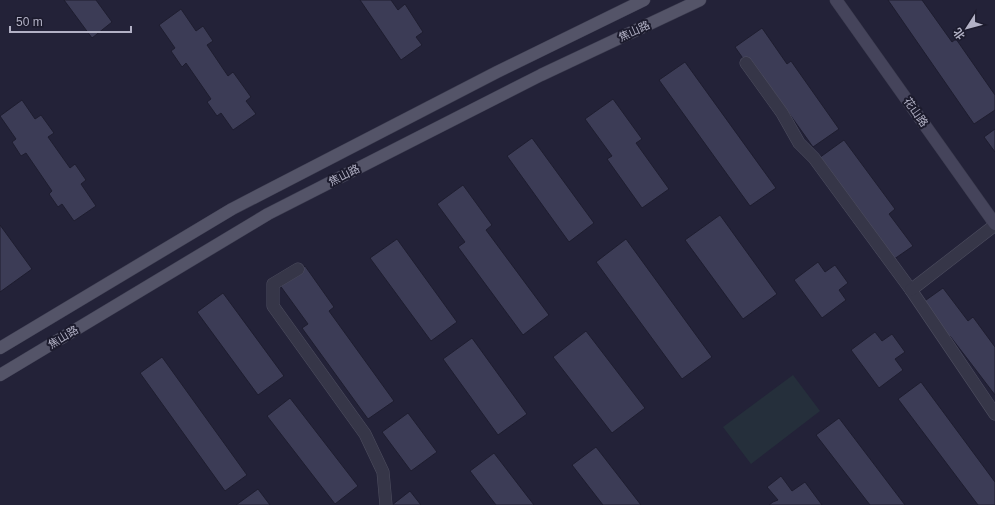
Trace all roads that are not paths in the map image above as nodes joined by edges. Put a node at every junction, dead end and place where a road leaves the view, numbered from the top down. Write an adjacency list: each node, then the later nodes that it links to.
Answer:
1 (644, 0): 8 (main road, 焦山路)
2 (700, 0): 9 (main road, 焦山路)
3 (836, 0): 5 (main road, 花山路)
4 (746, 63): 7 (street)
5 (995, 224): 7 (street)
6 (298, 268): 11 (street)
7 (911, 290): 10 (street)
8 (0, 348)
9 (0, 375)
10 (995, 414)
11 (386, 505)

